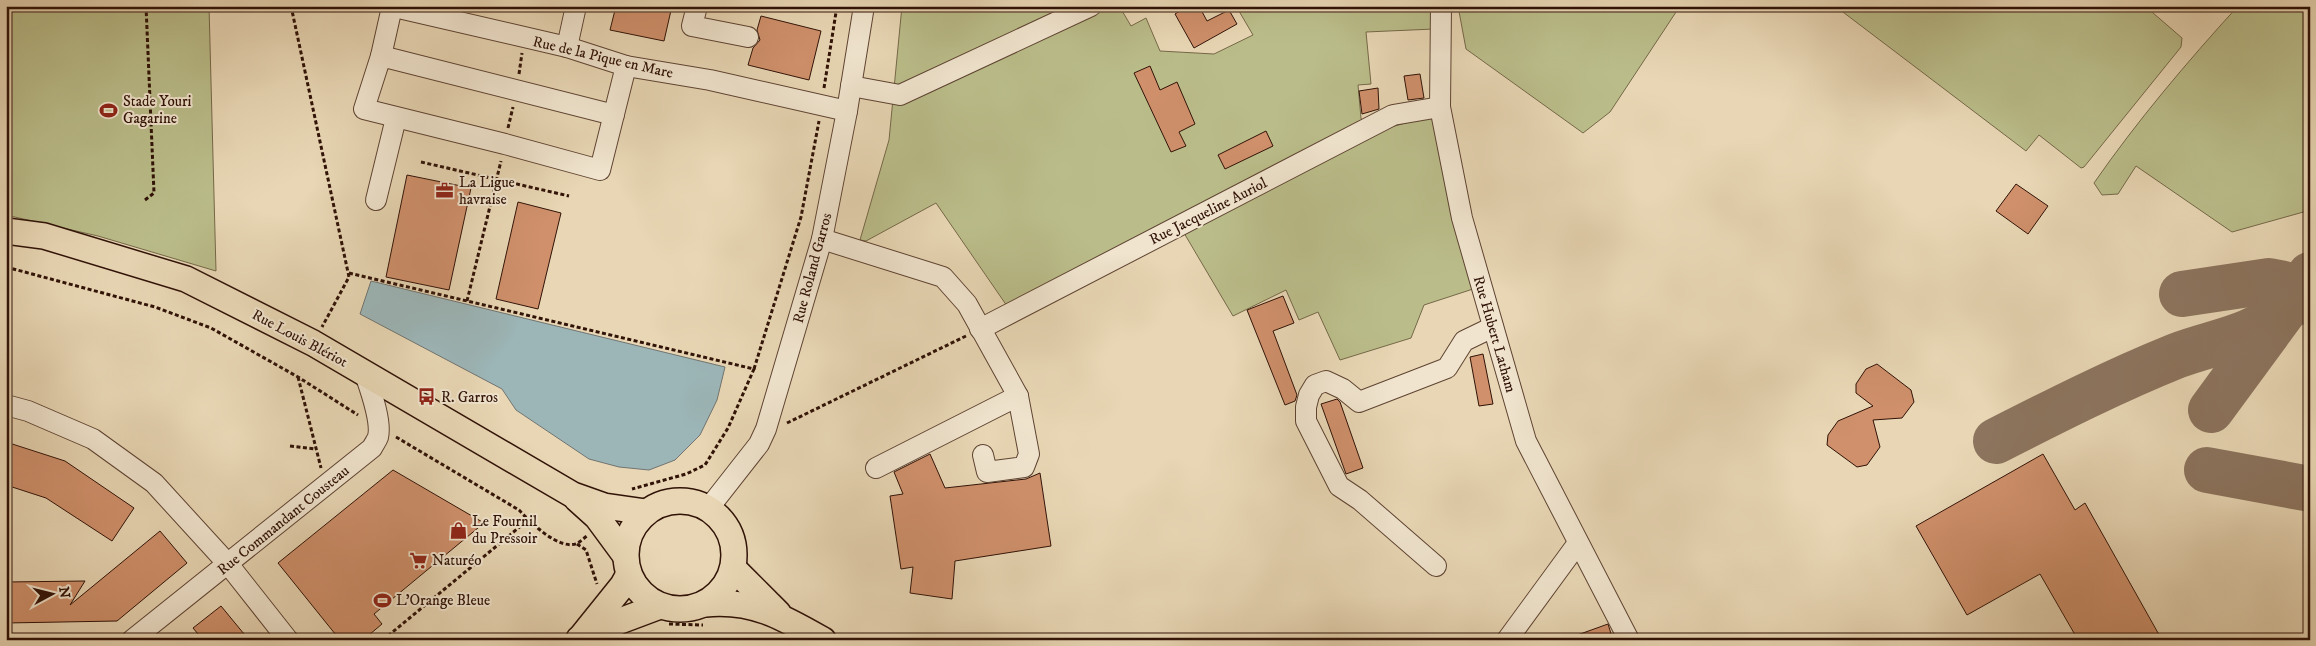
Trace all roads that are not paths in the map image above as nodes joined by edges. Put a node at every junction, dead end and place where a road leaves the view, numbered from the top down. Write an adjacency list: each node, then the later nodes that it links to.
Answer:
1 (576, 6): 9 (street)
2 (697, 6): 8 (street)
3 (864, 6): 12 (street, Rue Roland Garros)
4 (1091, 6): 12 (street)
5 (1441, 6): 13 (street, Rue Hubert Latham)
6 (391, 7): 7 (street, Rue de la Pique en Mare); 10 (street)
7 (461, 15): 9 (street, Rue de la Pique en Mare)
8 (748, 38)
9 (567, 48): 11 (street, Rue de la Pique en Mare)
10 (381, 56): 15 (street); 16 (street)
11 (626, 66): 14 (street, Rue de la Pique en Mare); 15 (street)
12 (851, 86): 14 (street, Rue Roland Garros)
13 (1440, 106): 20 (street, Rue Hubert Latham); 21 (street, Rue Jacqueline Auriol)
14 (847, 111): 19 (street, Rue Roland Garros)
15 (614, 115): 16 (street)
16 (396, 118): 17 (street)
17 (376, 200)
18 (6, 232): 22 (main road, Rue Louis Blériot)
19 (822, 239): 21 (street); 28 (street, Rue Roland Garros)
20 (1493, 327): 30 (street, Rue Hubert Latham); 33 (street)
21 (980, 329): 23 (street)
22 (365, 374): 27 (main road, Rue Louis Blériot); 31 (street, Rue Commandant Cousteau)
23 (1018, 396): 25 (street); 26 (street)
24 (6, 405): 31 (street)
25 (983, 455)
26 (876, 468)
27 (573, 495): 29 (main road, Rue Louis Blériot); 32 (main road, Rue Louis Blériot)
28 (708, 509): 29 (main road); 34 (main road)
29 (646, 512): 32 (main road)
30 (1578, 543): 42 (street); 43 (street, Rue Hubert Latham)
31 (228, 564): 38 (street, Rue Commandant Cousteau); 39 (street)
32 (627, 565): 36 (main road); 40 (main road)
33 (1436, 566)
34 (733, 568): 35 (main road); 37 (main road)
35 (705, 604): 36 (main road); 37 (main road)
36 (660, 606): 40 (main road)
37 (782, 616): 41 (main road)
38 (132, 640)
39 (288, 640)
40 (579, 640)
41 (823, 640)
42 (1507, 640)
43 (1629, 640)

